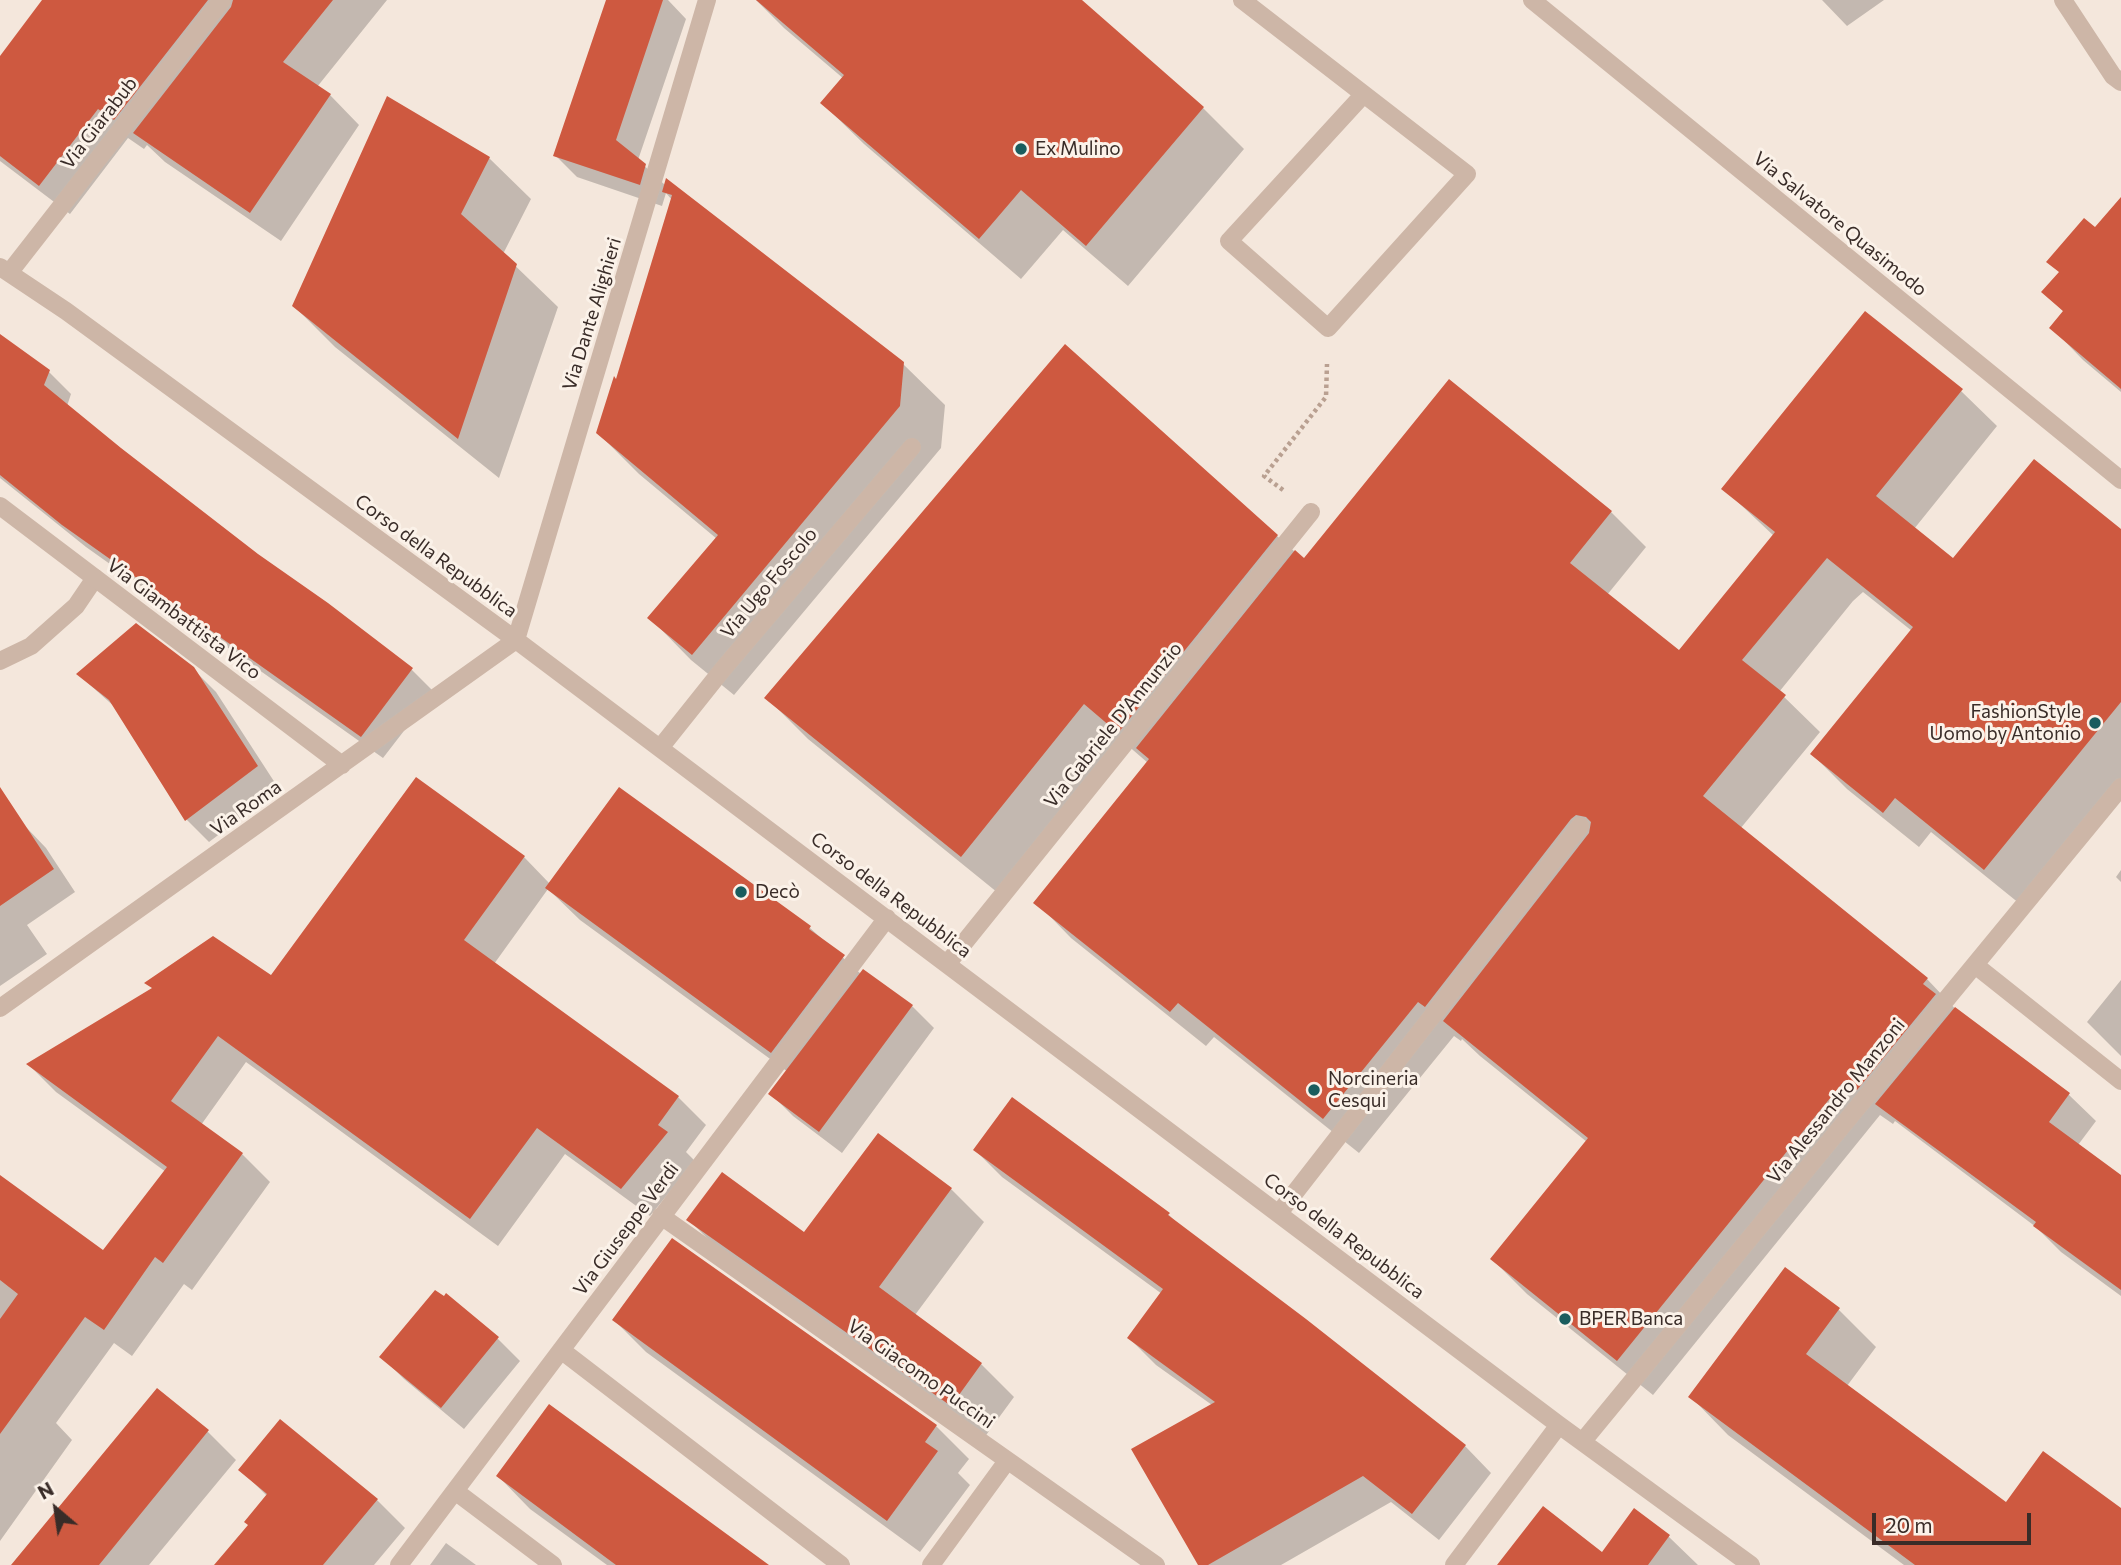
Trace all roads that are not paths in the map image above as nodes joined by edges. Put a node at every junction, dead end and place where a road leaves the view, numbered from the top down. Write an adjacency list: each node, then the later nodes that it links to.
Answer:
1 (222, 0): 8 (street, Via Giarabub)
2 (707, 0): 14 (street, Via Dante Alighieri)
3 (1242, 0): 7 (street)
4 (1532, 0): 10 (street, Via Salvatore Quasimodo)
5 (2063, 0): 6 (street)
6 (2121, 82)
7 (1363, 95): 7 (street)
8 (4, 270): 14 (street, Corso della Repubblica)
9 (912, 447): 16 (street, Via Ugo Foscolo)
10 (2121, 480)
11 (0, 506): 13 (street, Via Giambattista Vico)
12 (1311, 512): 21 (street, Via Gabriele D'Annunzio)
13 (95, 578): 15 (street); 17 (street, Via Giambattista Vico)
14 (516, 640): 16 (street, Corso della Repubblica); 17 (street, Via Roma)
15 (0, 661)
16 (660, 748): 20 (street, Corso della Repubblica)
17 (342, 765): 23 (street, Via Roma)
18 (2121, 787): 22 (street, Via Alessandro Manzoni)
19 (1580, 826): 25 (street)
20 (887, 918): 21 (street, Corso della Repubblica); 26 (street, Via Giuseppe Verdi)
21 (947, 964): 25 (street, Corso della Repubblica)
22 (1975, 965): 24 (street); 29 (street, Via Alessandro Manzoni)
23 (0, 1008)
24 (2121, 1081)
25 (1279, 1213): 28 (street, Corso della Repubblica)
26 (661, 1216): 27 (street, Via Giuseppe Verdi); 30 (street, Via Giacomo Puccini)
27 (561, 1350): 31 (street, Via Giuseppe Verdi); 34 (street)
28 (1559, 1426): 29 (street, Corso della Repubblica); 37 (street)
29 (1583, 1441): 38 (street, Corso della Repubblica)
30 (1007, 1461): 35 (street); 36 (street, Via Giacomo Puccini)
31 (455, 1491): 32 (street, Via Giuseppe Verdi); 33 (street)
32 (399, 1565)
33 (553, 1565)
34 (841, 1565)
35 (931, 1565)
36 (1156, 1565)
37 (1454, 1565)
38 (1751, 1565)

